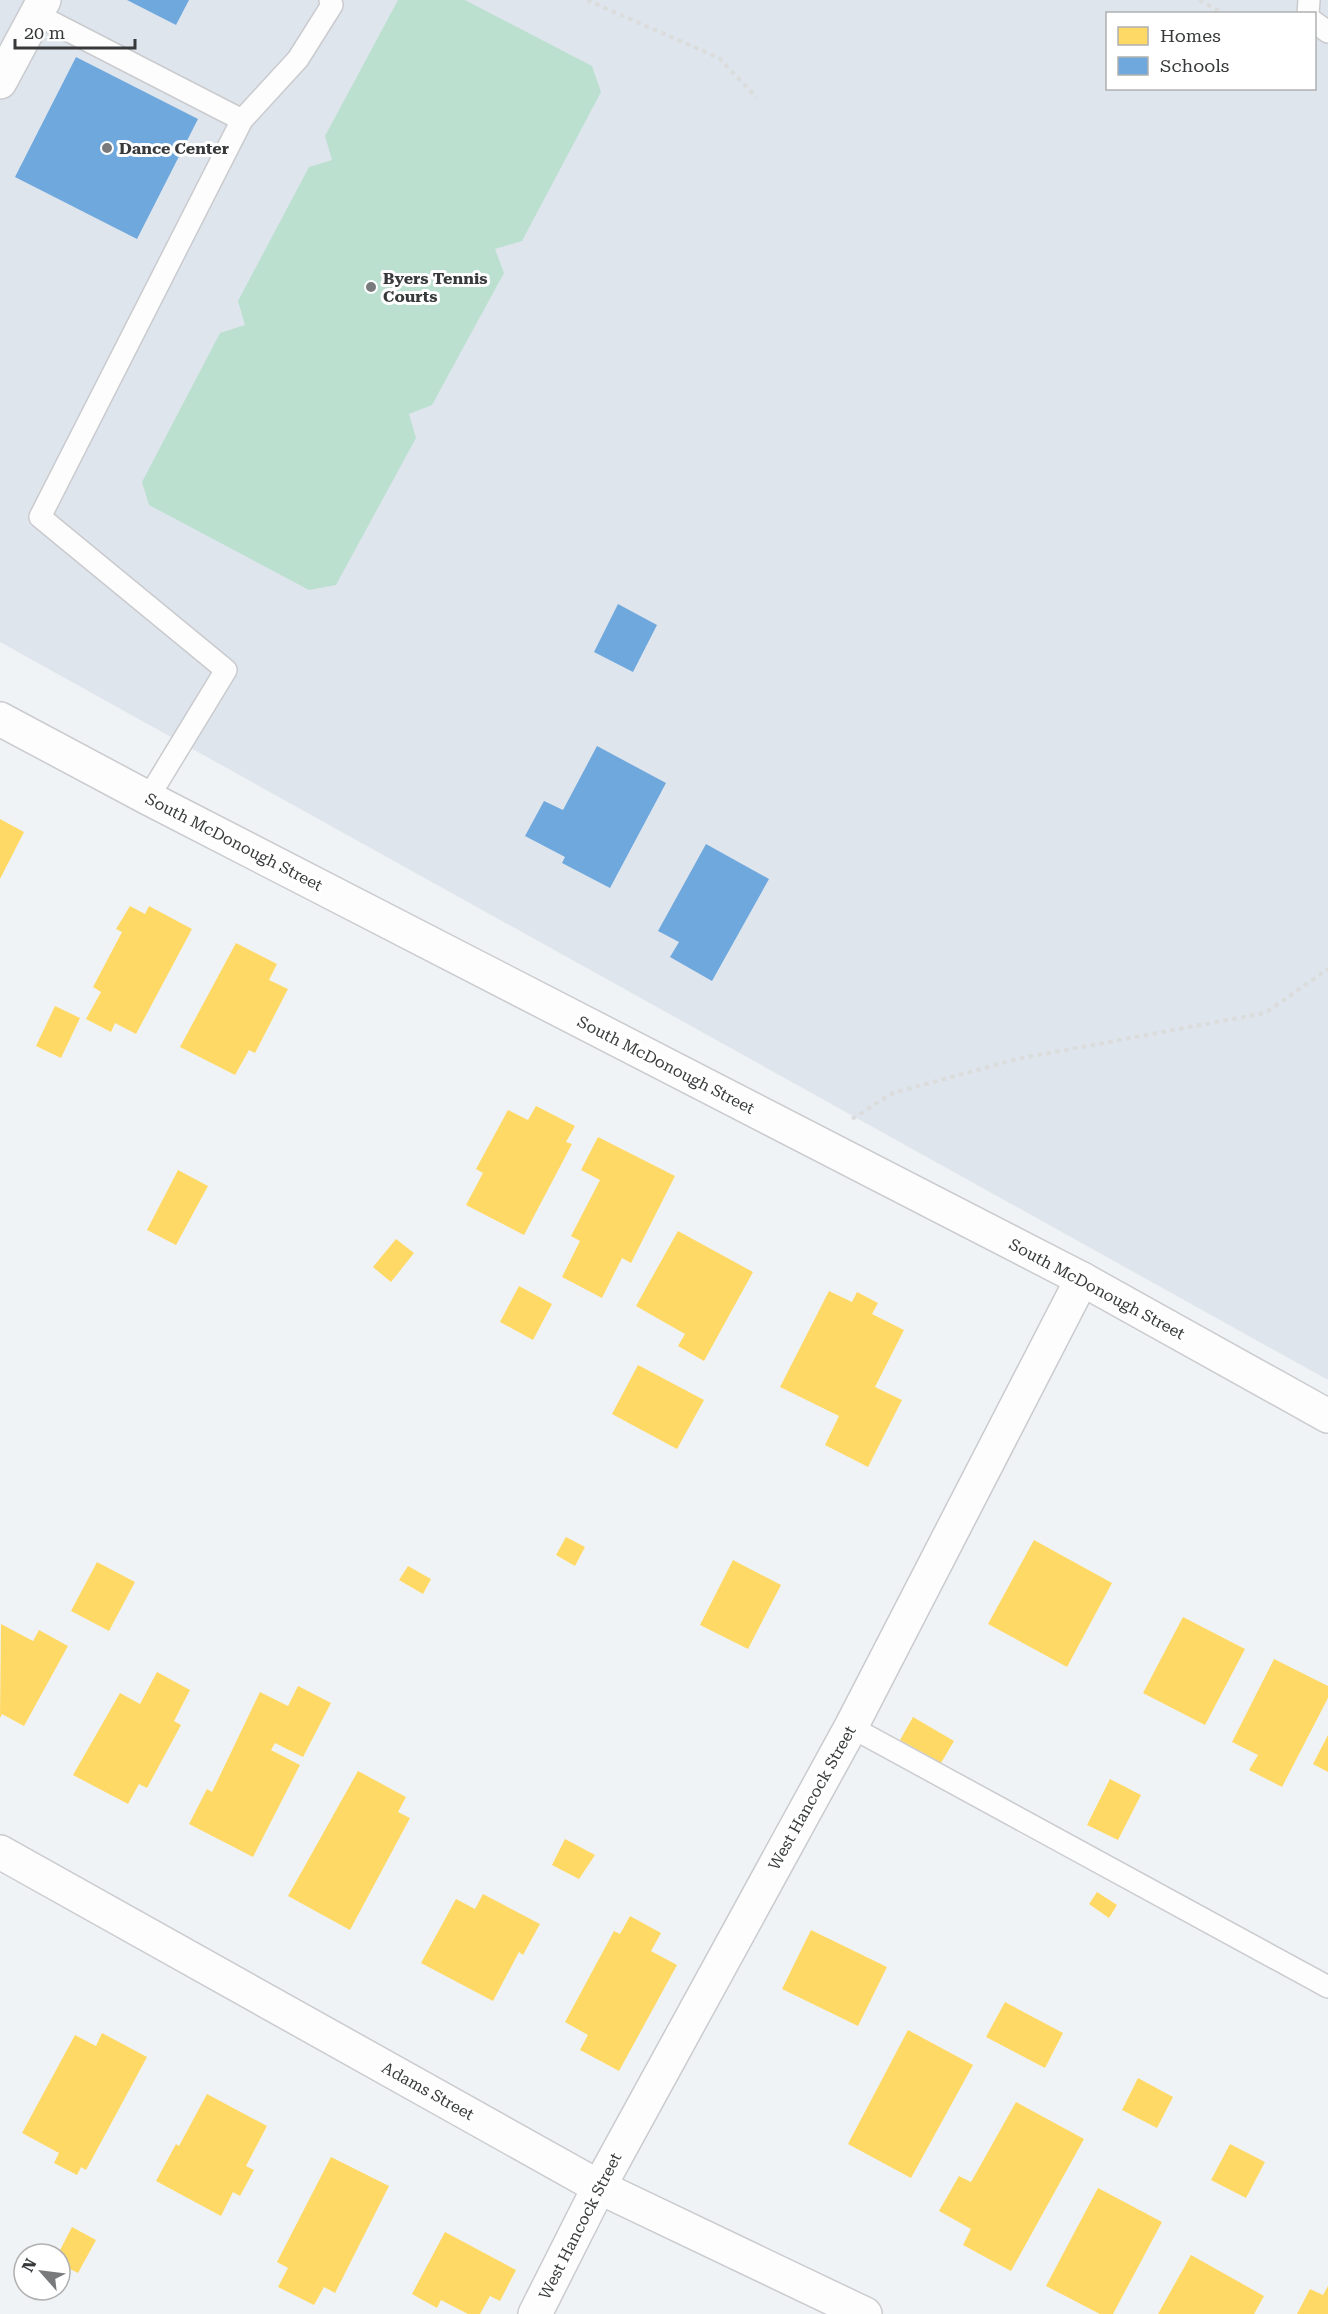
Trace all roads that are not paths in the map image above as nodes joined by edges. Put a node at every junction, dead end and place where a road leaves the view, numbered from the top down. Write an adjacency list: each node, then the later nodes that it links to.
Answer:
1 (330, 0): 4 (lane)
2 (40, 7): 3 (street); 4 (lane)
3 (0, 81)
4 (242, 120): 6 (lane)
5 (0, 720): 6 (street, South McDonough Street)
6 (148, 798): 7 (street, South McDonough Street)
7 (1082, 1279): 8 (street, South McDonough Street); 9 (street, West Hancock Street)
8 (1328, 1416)
9 (851, 1727): 11 (lane); 12 (street, West Hancock Street)
10 (0, 1852): 12 (street, Adams Street)
11 (1328, 1987)
12 (599, 2187): 13 (street, West Hancock Street); 14 (street, Adams Street)
13 (535, 2314)
14 (865, 2314)

